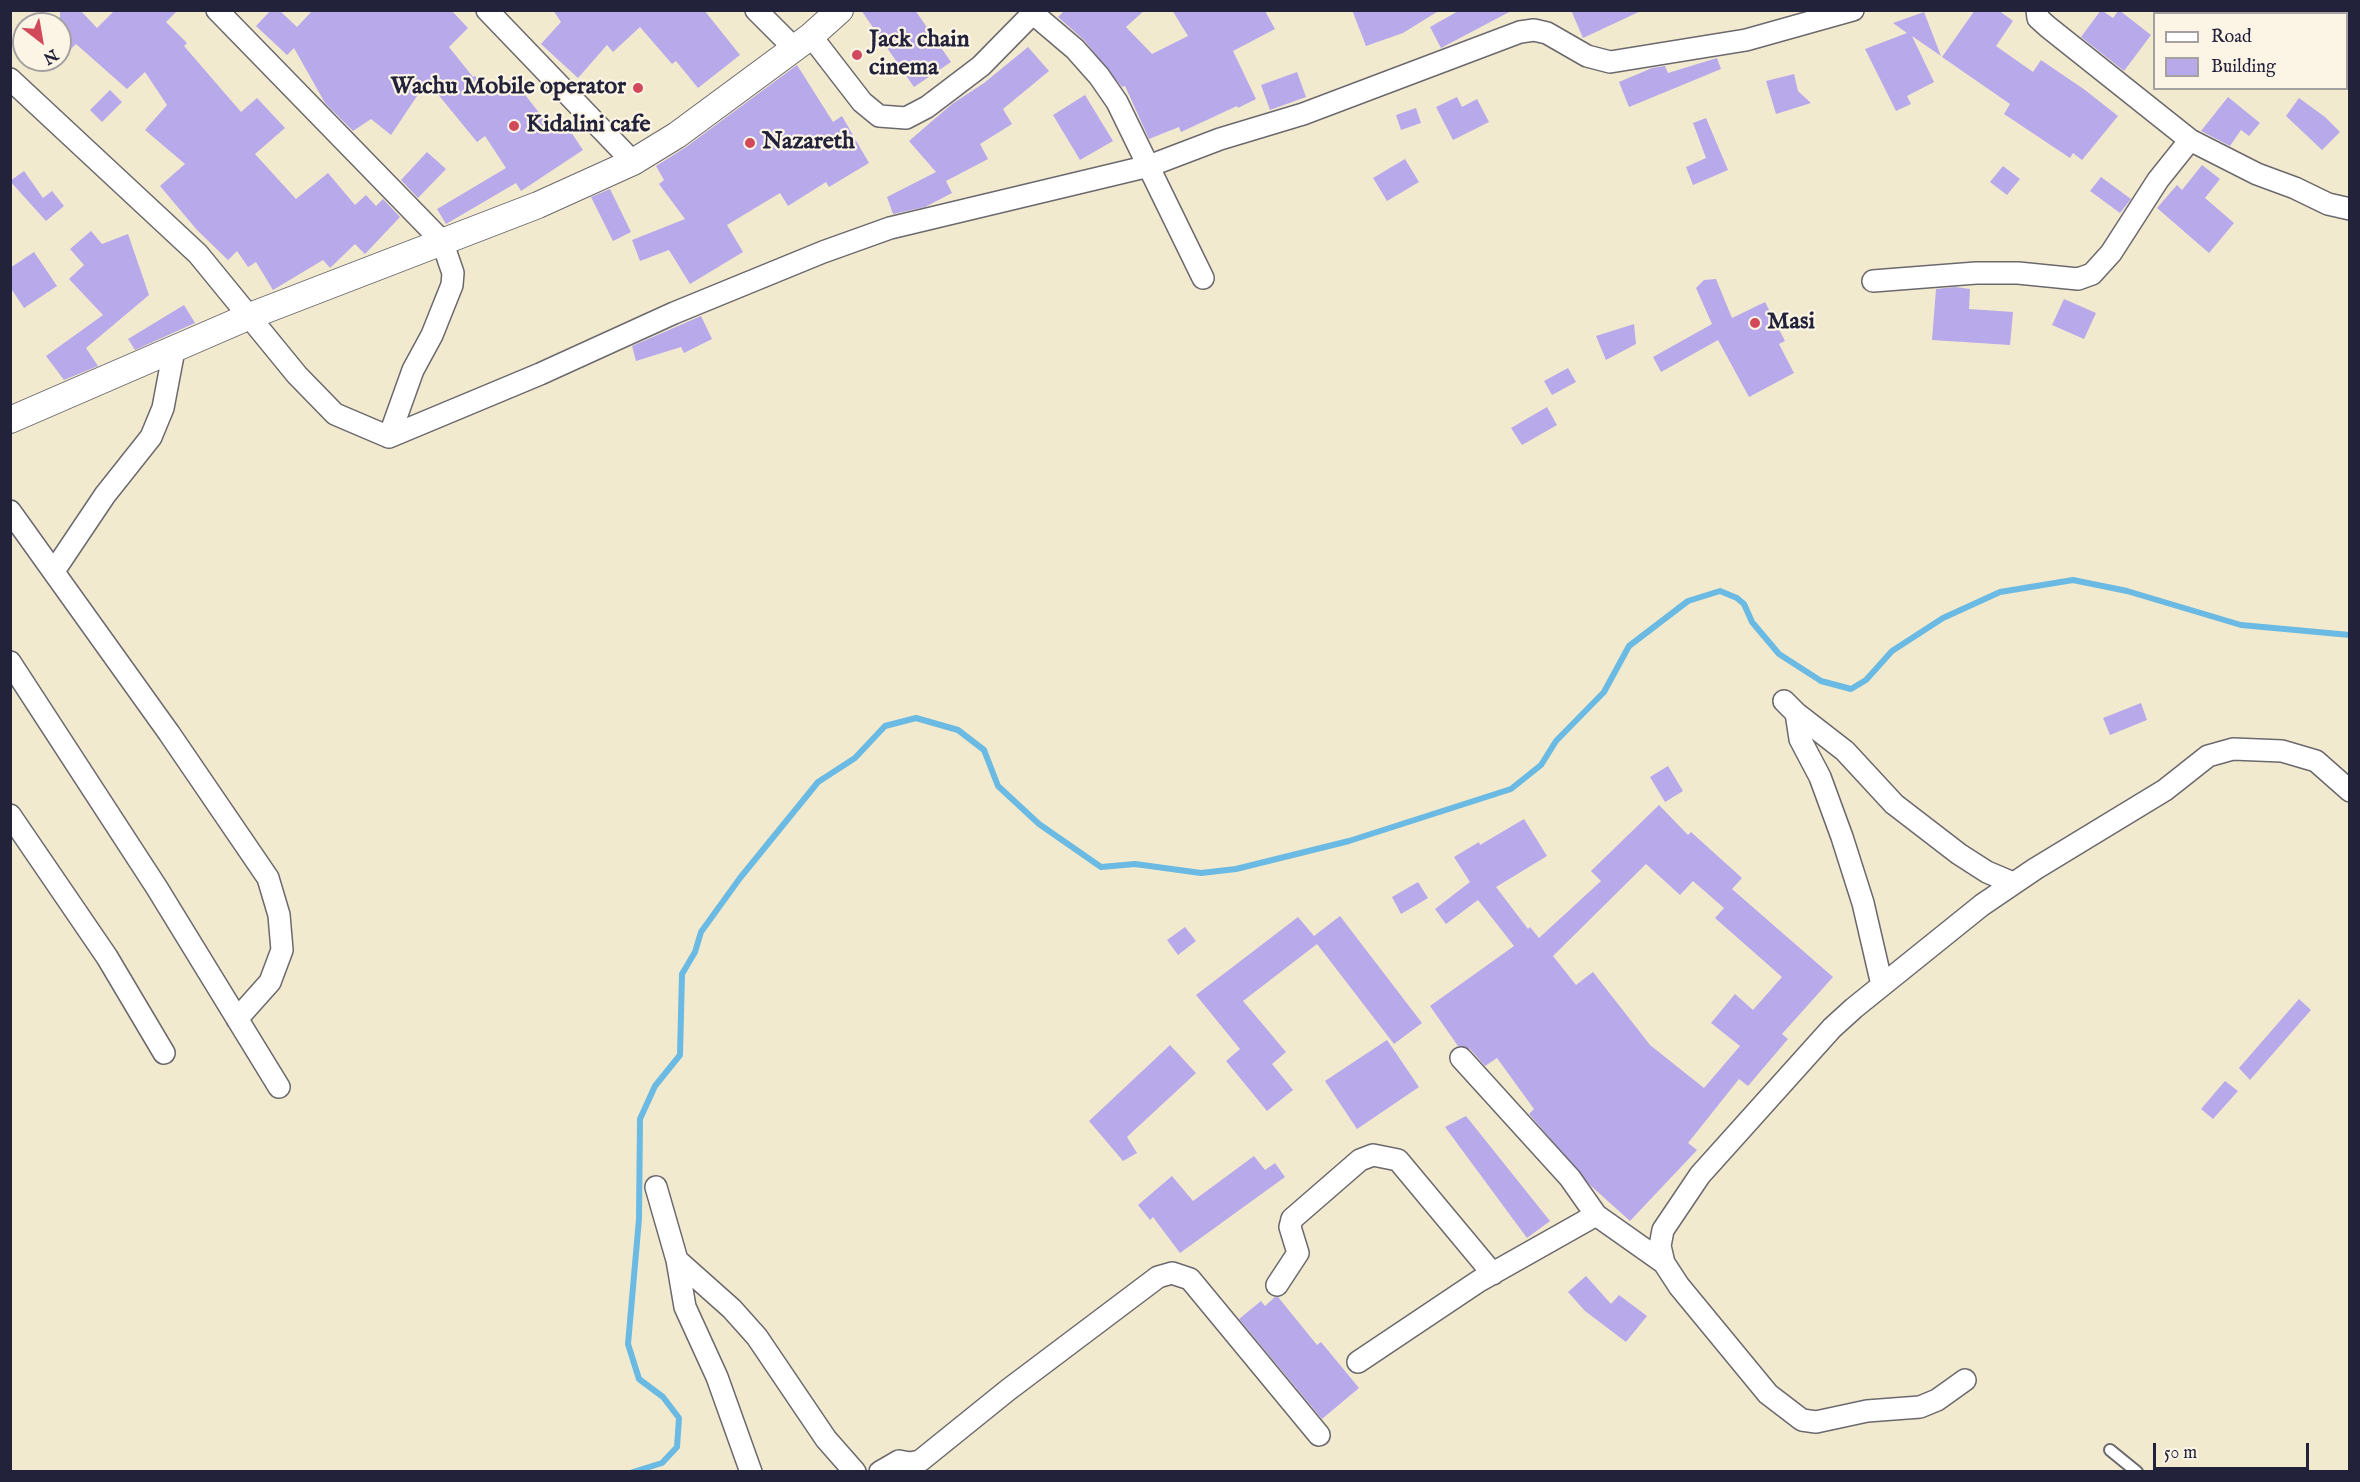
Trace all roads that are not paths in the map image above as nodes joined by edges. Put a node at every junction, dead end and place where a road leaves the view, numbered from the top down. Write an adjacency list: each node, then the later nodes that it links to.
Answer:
1 (217, 10): 14 (street)
2 (488, 10): 11 (street)
3 (756, 10): 8 (street)
4 (840, 10): 8 (street)
5 (1853, 10): 12 (street)
6 (2037, 10): 10 (street)
7 (1032, 12): 8 (street); 12 (street)
8 (802, 42): 11 (street)
9 (10, 79): 17 (street)
10 (2190, 140): 13 (street); 16 (street)
11 (633, 162): 14 (street)
12 (1149, 166): 15 (street); 20 (street)
13 (2349, 209)
14 (442, 241): 17 (street); 20 (street)
15 (1203, 278)
16 (1873, 281)
17 (250, 316): 18 (street); 20 (street)
18 (174, 350): 19 (street); 22 (street)
19 (10, 420)
20 (389, 437)
21 (10, 512): 22 (street)
22 (54, 572): 28 (street)
23 (10, 662): 28 (street)
24 (2349, 791): 26 (street)
25 (10, 815): 29 (street)
26 (2013, 883): 27 (street); 27 (street)
27 (1882, 985): 35 (street)
28 (237, 1019): 31 (street)
29 (164, 1053)
30 (1461, 1058): 33 (street)
31 (279, 1087)
32 (656, 1187): 34 (street)
33 (1596, 1215): 35 (street); 36 (street)
34 (677, 1260): 42 (street); 43 (street)
35 (1664, 1263): 39 (street)
36 (1493, 1274): 37 (street); 38 (street)
37 (1277, 1285)
38 (1358, 1362)
39 (1965, 1380)
40 (1319, 1435): 44 (street)
41 (2110, 1450): 45 (lane)
42 (751, 1472)
43 (855, 1472)
44 (880, 1472)
45 (2137, 1472)

